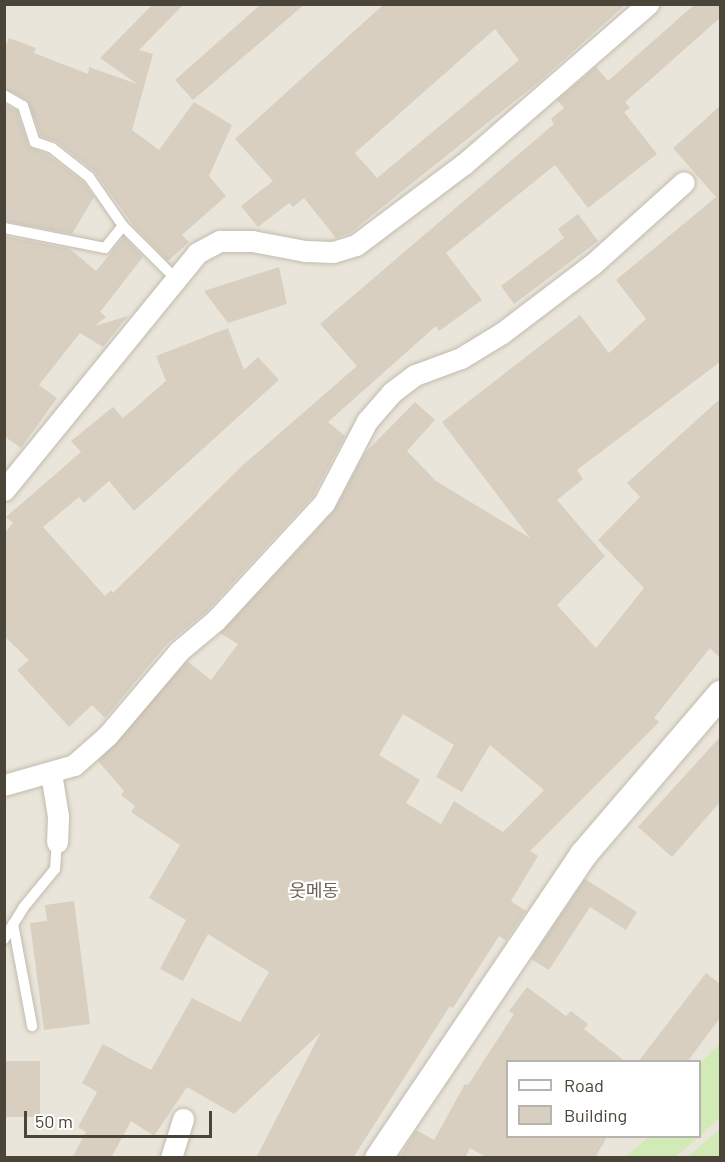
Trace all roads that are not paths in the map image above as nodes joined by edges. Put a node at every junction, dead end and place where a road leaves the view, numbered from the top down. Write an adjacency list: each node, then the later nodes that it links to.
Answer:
1 (648, 4): 6 (street)
2 (4, 95): 4 (lane)
3 (684, 182): 9 (street)
4 (123, 226): 5 (lane); 6 (lane)
5 (4, 228)
6 (176, 279): 7 (street)
7 (4, 490)
8 (720, 694): 17 (street)
9 (51, 773): 10 (street); 11 (street)
10 (4, 785)
11 (57, 842): 12 (lane)
12 (13, 924): 13 (lane); 14 (lane)
13 (4, 939)
14 (32, 1026)
15 (183, 1119): 16 (street)
16 (171, 1158)
17 (378, 1158)

